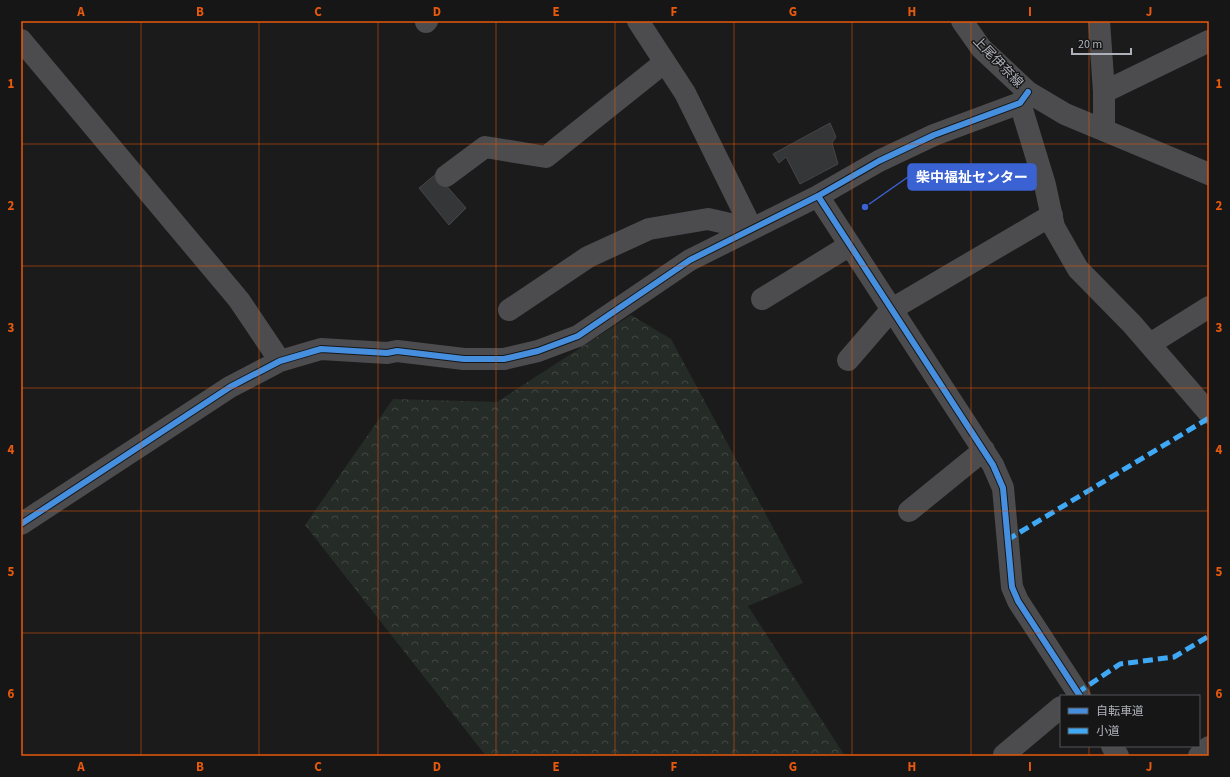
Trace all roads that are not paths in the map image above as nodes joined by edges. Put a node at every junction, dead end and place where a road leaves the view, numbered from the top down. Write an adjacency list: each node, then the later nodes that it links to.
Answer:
1 (638, 21): 6 (street)
2 (962, 21): 8 (street, 上尾伊奈線)
3 (1099, 21): 7 (street)
4 (21, 40): 22 (street)
5 (1209, 41): 7 (street)
6 (665, 62): 11 (street); 14 (street)
7 (1104, 92): 9 (street)
8 (1024, 98): 9 (street, 上尾伊奈線); 12 (street); 13 (street)
9 (1104, 129): 10 (street, 上尾伊奈線)
10 (1209, 174)
11 (446, 176)
12 (818, 196): 14 (street); 15 (street)
13 (1052, 215): 18 (street); 20 (street)
14 (752, 229): 19 (street); 22 (street)
15 (850, 245): 16 (street); 18 (street)
16 (762, 299)
17 (1209, 307): 20 (street)
18 (892, 309): 21 (street); 24 (street)
19 (510, 310)
20 (1150, 344): 23 (street)
21 (848, 360)
22 (280, 361): 26 (street)
23 (1209, 412)
24 (984, 450): 25 (street); 27 (street)
25 (909, 511)
26 (21, 524)
27 (1077, 695)
28 (1060, 708): 31 (street)
29 (1113, 747): 32 (street)
30 (1209, 747): 33 (street)
31 (1004, 755)
32 (1118, 756)
33 (1198, 756)

